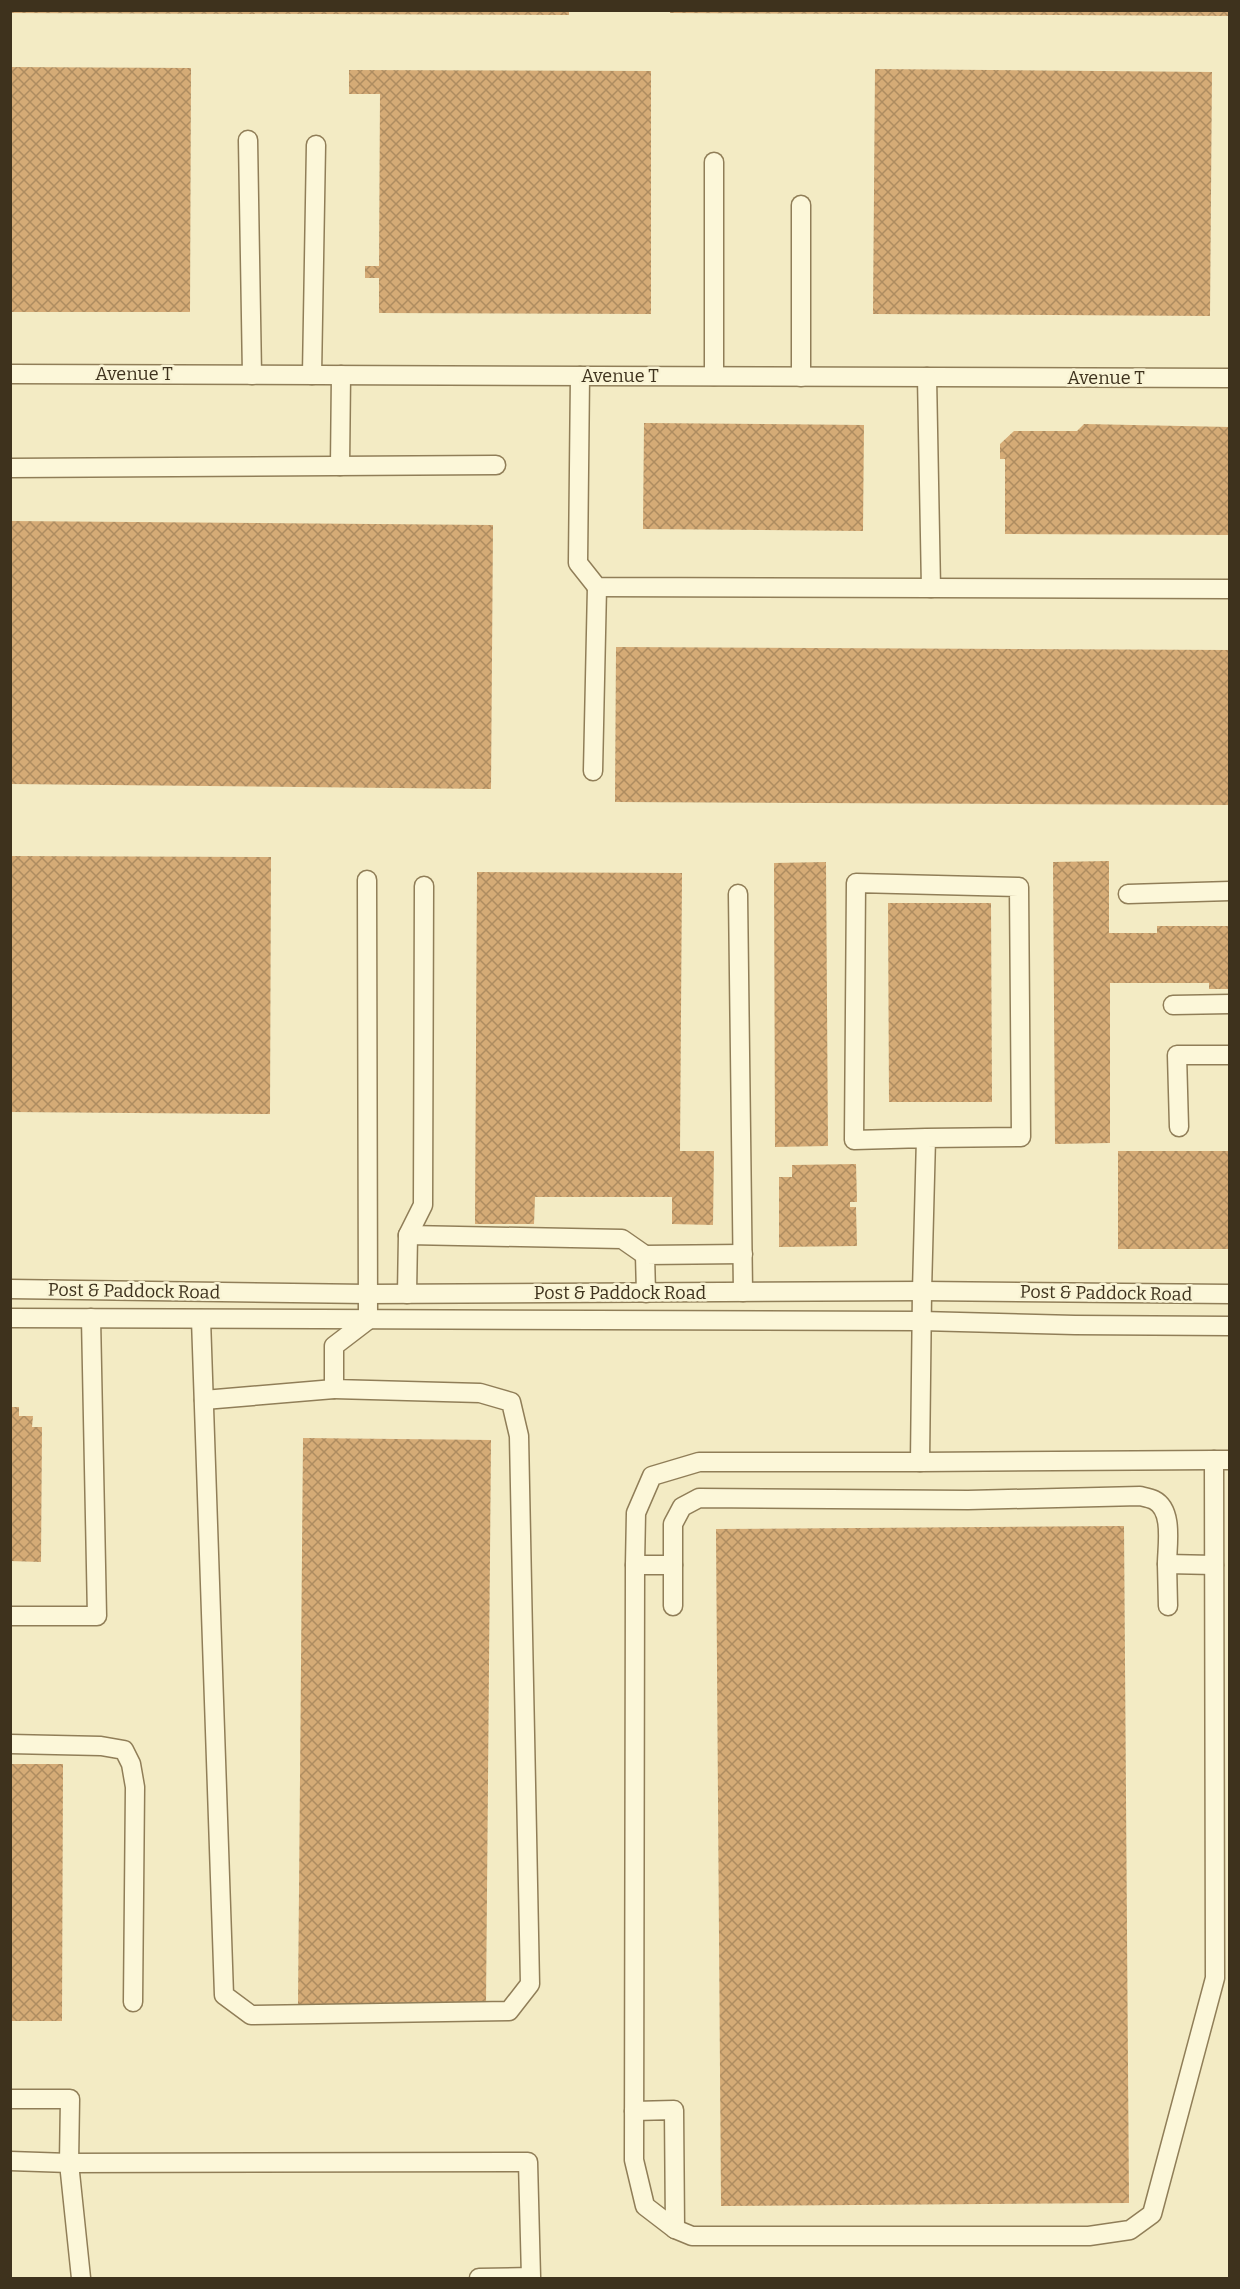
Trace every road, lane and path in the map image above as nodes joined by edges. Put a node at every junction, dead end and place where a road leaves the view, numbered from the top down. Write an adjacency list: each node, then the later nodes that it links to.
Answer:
1 (248, 140): 6 (street)
2 (316, 145): 7 (street)
3 (714, 162): 10 (street)
4 (801, 205): 11 (street)
5 (10, 374): 6 (street, Avenue T)
6 (252, 375): 7 (street, Avenue T)
7 (312, 375): 8 (street, Avenue T)
8 (341, 375): 9 (street, Avenue T); 15 (street)
9 (580, 376): 10 (street, Avenue T); 17 (street)
10 (714, 376): 11 (street, Avenue T)
11 (801, 377): 12 (street, Avenue T)
12 (927, 377): 13 (street, Avenue T); 18 (street)
13 (1230, 378)
14 (496, 465): 15 (street)
15 (339, 466): 16 (street)
16 (10, 468)
17 (597, 587): 18 (street); 20 (street)
18 (931, 588): 19 (street)
19 (1230, 589)
20 (593, 771)
21 (367, 880): 38 (street)
22 (424, 886): 31 (street)
23 (1230, 891): 25 (street)
24 (738, 894): 32 (street)
25 (1128, 894)
26 (1230, 1004): 27 (street)
27 (1173, 1005)
28 (1230, 1055): 29 (street)
29 (1179, 1127)
30 (926, 1138): 30 (street); 35 (street)
31 (408, 1235): 33 (street); 39 (street)
32 (743, 1254): 33 (street); 36 (street)
33 (645, 1255): 37 (street)
34 (10, 1289): 38 (street, Post & Paddock Road)
35 (922, 1291): 36 (street, Post & Paddock Road); 40 (street, Post & Paddock Road); 45 (street)
36 (743, 1292): 37 (street, Post & Paddock Road)
37 (646, 1293): 39 (street, Post & Paddock Road)
38 (368, 1294): 39 (street, Post & Paddock Road); 44 (street)
39 (407, 1294)
40 (1230, 1294)
41 (10, 1318): 42 (street, Post & Paddock Road)
42 (91, 1318): 43 (street, Post & Paddock Road); 58 (street)
43 (201, 1319): 44 (street, Post & Paddock Road); 48 (street)
44 (368, 1320): 45 (street, Post & Paddock Road); 47 (street)
45 (921, 1321): 46 (street, Post & Paddock Road); 50 (street)
46 (1230, 1326)
47 (334, 1389): 48 (street); 48 (street)
48 (204, 1400)
49 (1222, 1460): 50 (street); 51 (street)
50 (920, 1462): 53 (street)
51 (1222, 1521): 55 (street)
52 (1167, 1564): 54 (street); 55 (street); 57 (street)
53 (635, 1565): 54 (street); 63 (street)
54 (674, 1565): 56 (street)
55 (1214, 1565): 59 (street)
56 (674, 1606)
57 (1168, 1606)
58 (10, 1616)
59 (1222, 1621): 66 (street)
60 (10, 1744): 61 (street)
61 (133, 2002)
62 (10, 2099): 65 (street)
63 (634, 2111): 66 (street); 66 (street)
64 (10, 2161): 65 (street)
65 (69, 2163): 67 (street); 68 (street)
66 (675, 2229)
67 (81, 2278)
68 (479, 2278)

